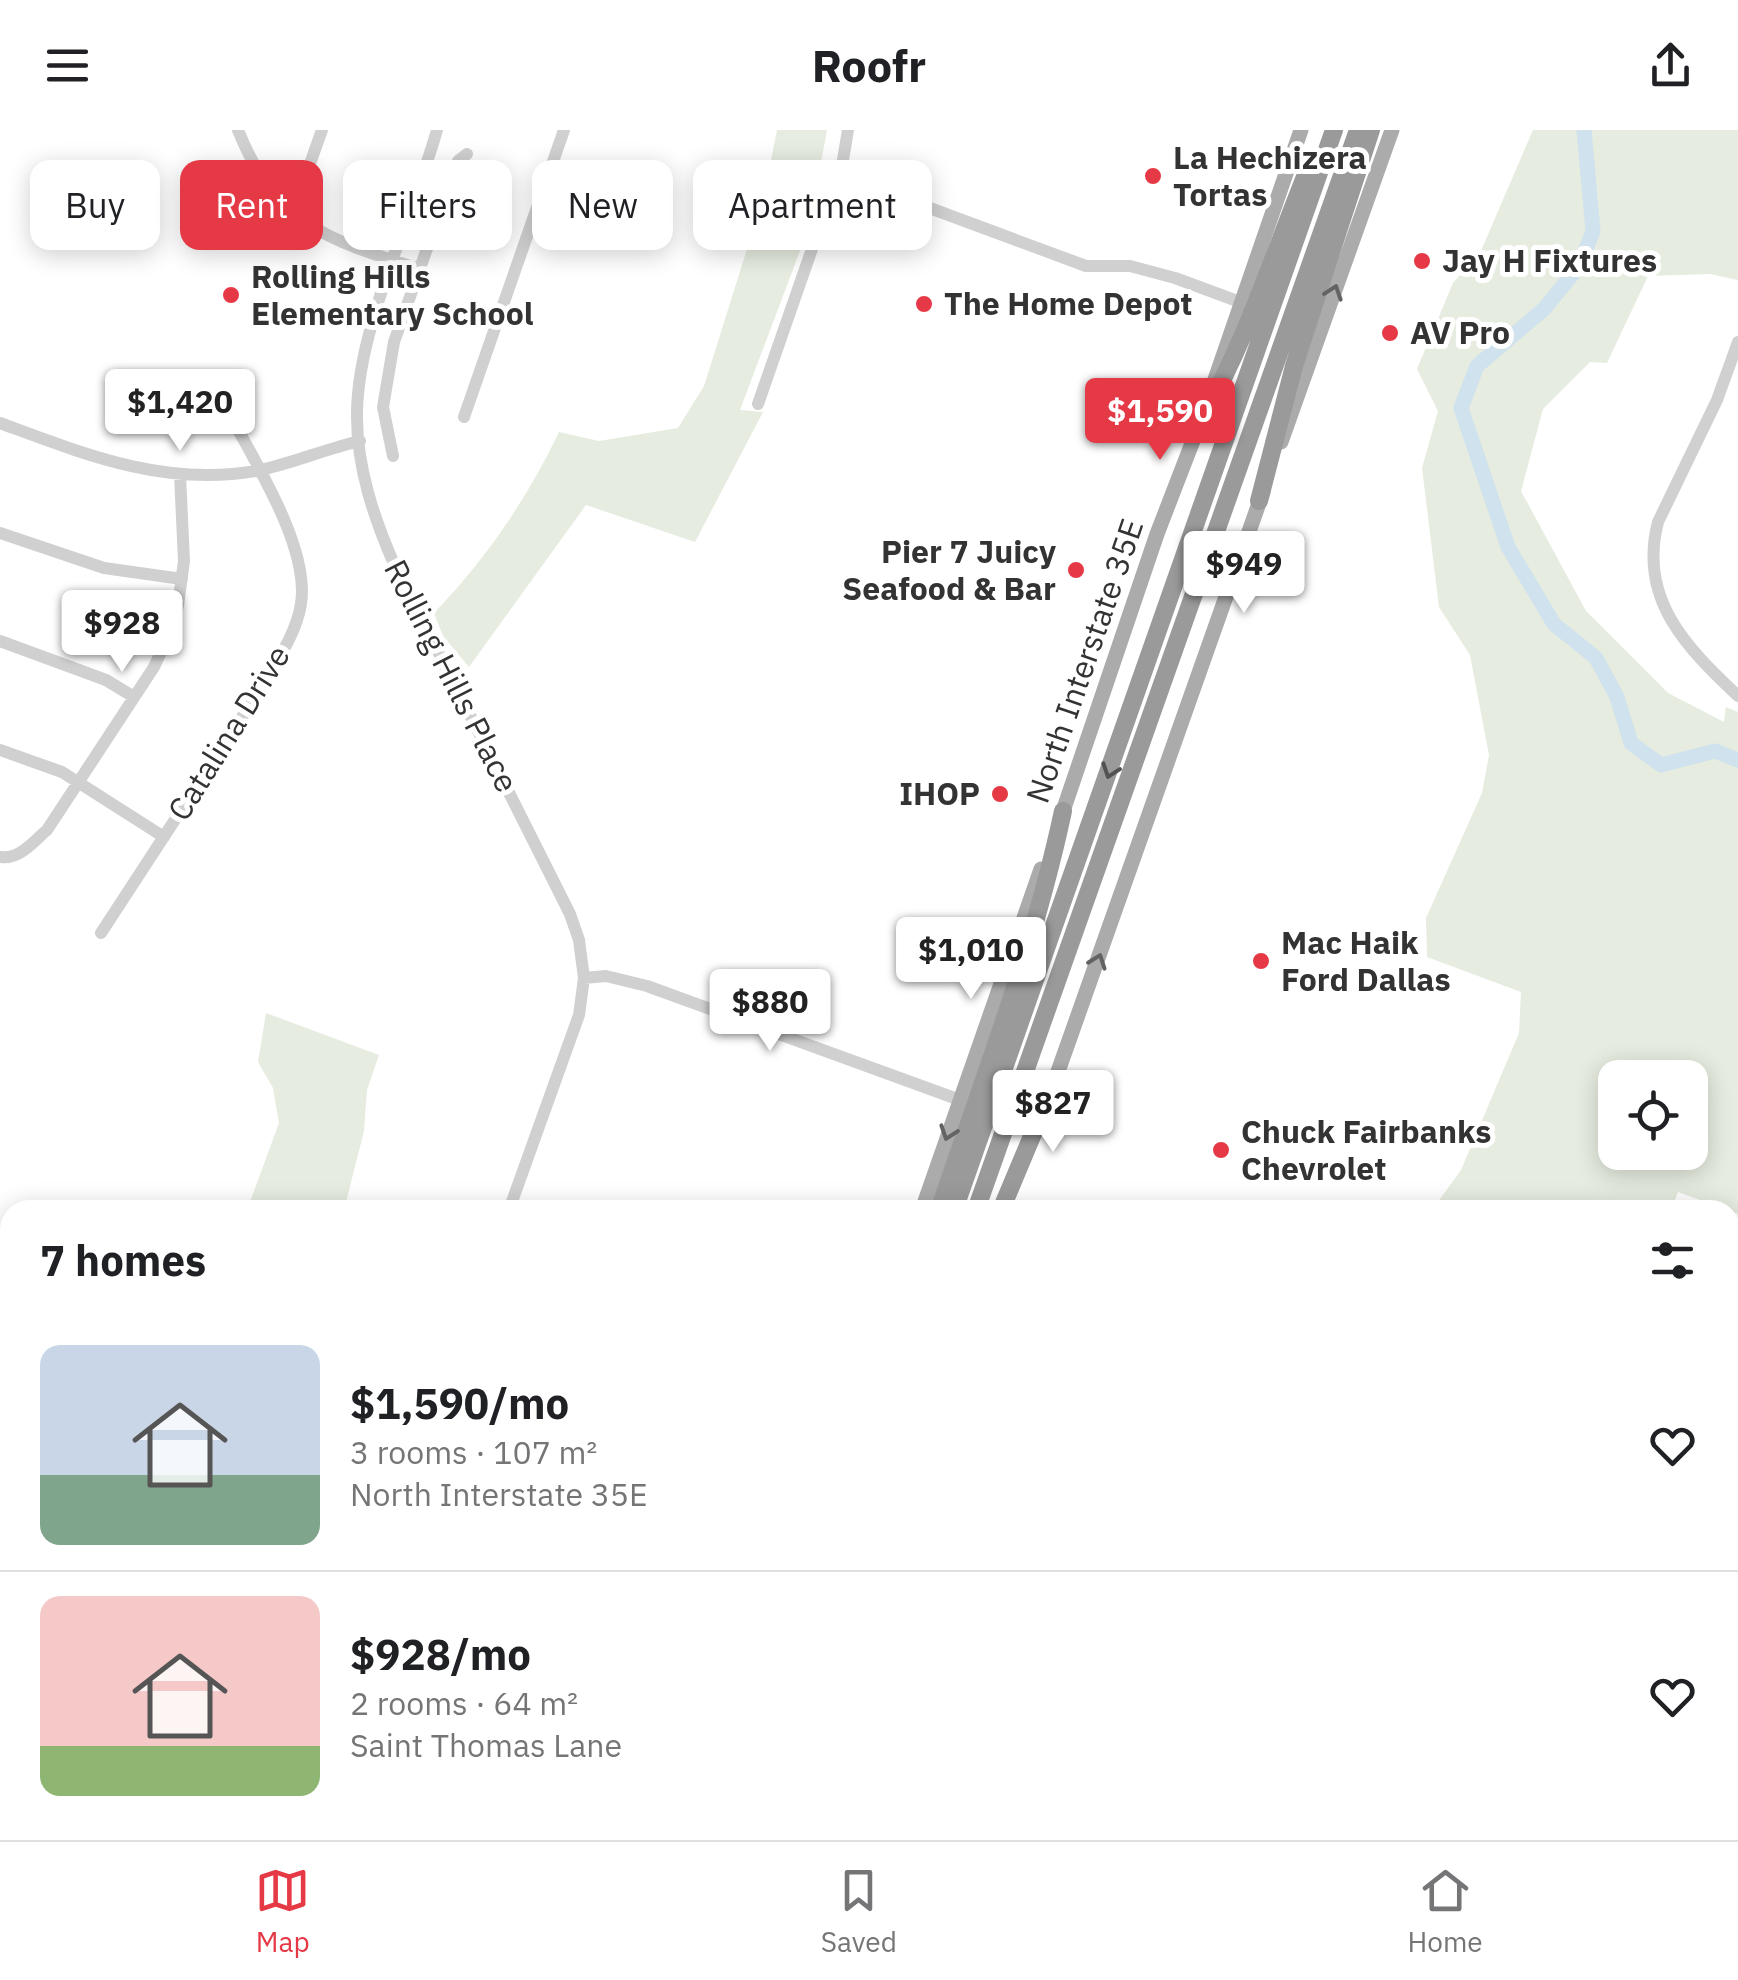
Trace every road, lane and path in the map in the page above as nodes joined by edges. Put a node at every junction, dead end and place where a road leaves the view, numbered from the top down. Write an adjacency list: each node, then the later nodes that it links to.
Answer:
1 (238, 130): 13 (street)
2 (322, 130): 14 (street)
3 (437, 130): 19 (street, Rolling Hills Place)
4 (564, 130): 25 (street)
5 (848, 130): 15 (street)
6 (1301, 130): 21 (main road, North Interstate 35E)
7 (1324, 130): 26 (highway)
8 (1334, 130): 50 (highway, one-way to 50)
9 (1358, 130): 51 (highway)
10 (1371, 130): 32 (highway)
11 (1392, 130): 32 (main road, one-way to 11)
12 (468, 154): 20 (street)
13 (252, 160)
14 (312, 160)
15 (841, 160)
16 (932, 209): 21 (street)
17 (323, 234): 19 (street)
18 (812, 250): 23 (street)
19 (394, 261): 20 (street); 28 (street, Rolling Hills Place)
20 (420, 269): 29 (street)
21 (1240, 302): 26 (main road, North Interstate 35E)
22 (1738, 342): 36 (street)
23 (758, 404)
24 (228, 411): 30 (street, Catalina Drive)
25 (464, 417)
26 (1202, 420): 40 (main road, North Interstate 35E)
27 (0, 423): 31 (street)
28 (360, 441): 30 (street); 44 (street, Rolling Hills Place)
29 (392, 456)
30 (258, 470): 31 (street); 41 (street, Catalina Drive)
31 (180, 475): 34 (street)
32 (1259, 501): 45 (main road, one-way to 32)
33 (0, 533): 34 (street)
34 (182, 579): 37 (street)
35 (0, 642): 37 (street)
36 (1738, 696)
37 (134, 697): 39 (street)
38 (0, 750): 39 (street)
39 (79, 782): 41 (street); 42 (street)
40 (1064, 811): 46 (main road, North Interstate 35E); 49 (highway)
41 (164, 836): 43 (street, Catalina Drive)
42 (5, 858)
43 (101, 932)
44 (584, 978): 46 (street); 47 (street, Rolling Hills Place)
45 (1053, 1086): 52 (highway); 53 (main road)
46 (960, 1100): 48 (main road, North Interstate 35E, one-way to 48)
47 (513, 1200)
48 (925, 1200)
49 (941, 1200)
50 (958, 1200)
51 (980, 1200)
52 (1005, 1200)
53 (1013, 1200)

